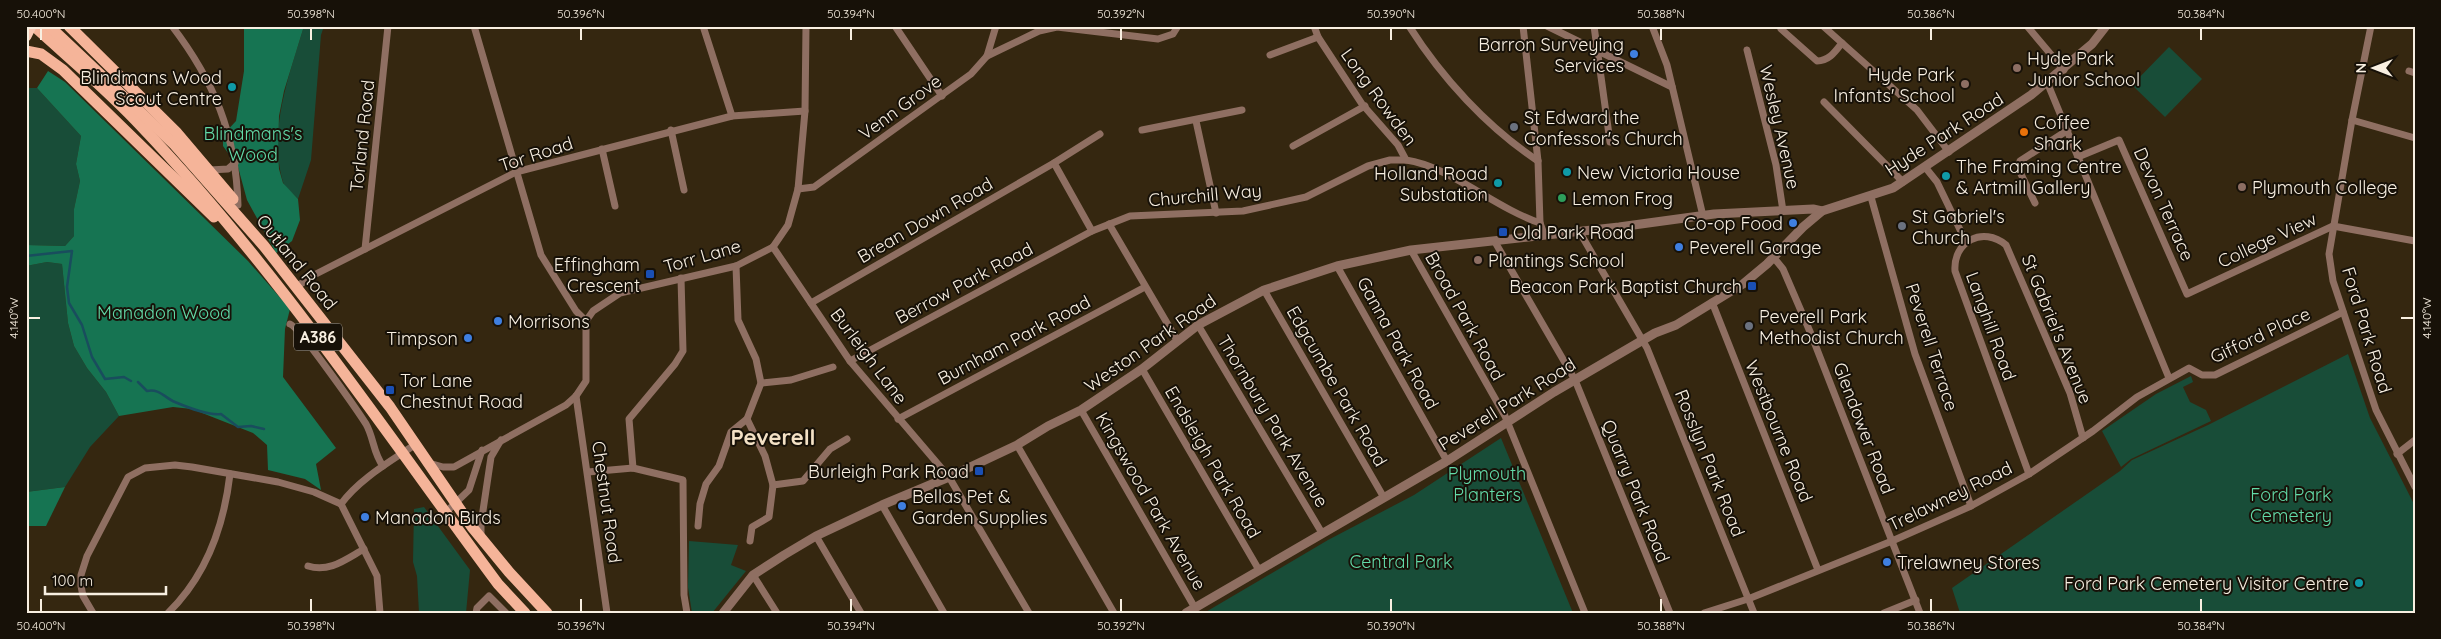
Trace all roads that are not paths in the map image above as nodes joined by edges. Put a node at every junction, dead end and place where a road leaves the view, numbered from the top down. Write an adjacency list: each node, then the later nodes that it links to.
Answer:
1 (32, 26): 23 (highway); 35 (main road, Outland Road / A386)
2 (49, 26): 35 (main road, Outland Road / A386)
3 (69, 26): 58 (main road)
4 (172, 26): 55 (street, Outland Road)
5 (388, 26): 83 (street, Torland Road)
6 (474, 26): 59 (street)
7 (703, 26): 40 (street)
8 (806, 26): 39 (street, Torr Lane)
9 (895, 26): 34 (street)
10 (996, 26): 30 (street, Venn Grove)
11 (1178, 26): 30 (street)
12 (1314, 26): 24 (street, Long Rowden)
13 (1409, 26): 54 (street)
14 (1523, 26): 54 (street)
15 (1547, 26): 28 (street)
16 (1594, 26): 28 (street)
17 (1652, 26): 33 (street)
18 (1822, 26): 25 (street)
19 (2027, 26): 31 (street)
20 (2106, 26): 31 (street, Hyde Park Road)
21 (2371, 26): 41 (street, Ford Park Road)
22 (1780, 29): 25 (street)
23 (26, 36)
24 (1318, 37): 29 (street); 37 (street, Long Rowden)
25 (1842, 43): 51 (street)
26 (1747, 50): 68 (street, Wesley Avenue)
27 (26, 51): 86 (main road)
28 (1596, 51): 33 (street); 48 (street)
29 (1270, 55)
30 (987, 56): 34 (street, Venn Grove)
31 (2064, 70): 32 (street, Hyde Park Road)
32 (2047, 82): 45 (street); 51 (street, Hyde Park Road)
33 (1672, 87): 71 (street)
34 (942, 96): 61 (street, Venn Grove)
35 (122, 100): 81 (main road, Outland Road / A386); 86 (main road, Outland Road / A386)
36 (1824, 102): 60 (street)
37 (1364, 106): 49 (street); 53 (street, Long Rowden)
38 (1242, 110): 42 (street)
39 (805, 111): 40 (street, Tor Road); 61 (street, Torr Lane)
40 (732, 116): 43 (street, Tor Road)
41 (2352, 120): 47 (street); 74 (street, Ford Park Road)
42 (1196, 121): 44 (street); 70 (street)
43 (671, 130): 50 (street, Tor Road); 62 (street)
44 (1142, 130)
45 (2068, 130): 52 (street); 64 (street)
46 (1100, 134): 56 (street, Brean Down Road)
47 (2415, 138)
48 (1610, 142)
49 (1293, 146)
50 (602, 149): 59 (street, Tor Road); 66 (street)
51 (1949, 152): 57 (street, Hyde Park Road)
52 (2078, 157): 93 (street, Devon Terrace); 106 (street)
53 (1406, 160): 70 (street, Churchill Way); 72 (street, Long Rowden)
54 (1538, 161): 72 (street)
55 (235, 163): 58 (street); 65 (street, Outland Road)
56 (1054, 163): 75 (street); 95 (street, Brean Down Road)
57 (1925, 167): 60 (street, Hyde Park Road); 80 (street)
58 (210, 170): 65 (main road)
59 (516, 172): 83 (street, Tor Road); 97 (street)
60 (1903, 182): 63 (street, Hyde Park Road)
61 (798, 189): 82 (street, Torr Lane)
62 (684, 190)
63 (1870, 196): 67 (street, Hyde Park Road); 137 (street, Peverell Terrace)
64 (2035, 204)
65 (238, 205): 81 (main road)
66 (615, 206)
67 (1832, 206): 69 (street, Peverell Park Road)
68 (1783, 211): 69 (street, Weston Park Road); 71 (street, Weston Park Road)
69 (1822, 211): 85 (street, Peverell Park Road)
70 (1216, 213): 73 (street, Churchill Way)
71 (1703, 216): 76 (street, Weston Park Road)
72 (1540, 223): 77 (street)
73 (1109, 224): 75 (street, Churchill Way); 91 (street)
74 (2333, 226): 78 (street); 93 (street, College View); 96 (street, Ford Park Road)
75 (1092, 231): 102 (street, Berrow Park Road)
76 (1579, 231): 77 (street, Weston Park Road); 101 (street, Rosslyn Park Road)
77 (1544, 234): 79 (street, Weston Park Road)
78 (2415, 241)
79 (1495, 242): 84 (street, Weston Park Road); 107 (street)
80 (1966, 242): 114 (street, St Gabriel's Avenue); 129 (street, Langhill Road)
81 (264, 246): 90 (main road, Outland Road / A386)
82 (773, 247): 87 (street, Torr Lane); 95 (street, Burleigh Lane)
83 (365, 250): 90 (street, Tor Road)
84 (1411, 250): 88 (street, Weston Park Road); 113 (street, Broad Park Road)
85 (1774, 258): 94 (street, Peverell Park Road); 144 (street, Glendower Road)
86 (257, 260): 121 (main road, Outland Road / A386)
87 (736, 266): 89 (street, Torr Lane); 108 (street)
88 (1337, 266): 92 (street, Weston Park Road); 123 (street, Ganna Park Road)
89 (681, 278): 97 (street, Torr Lane); 126 (street)
90 (296, 287): 118 (main road, Outland Road / A386)
91 (1145, 287): 100 (street); 112 (street, Burnham Park Road)
92 (1264, 290): 99 (street, Weston Park Road); 133 (street, Edgcumbe Park Road)
93 (2187, 294)
94 (1712, 302): 101 (street, Peverell Park Road); 148 (street, Westbourne Road)
95 (810, 303): 102 (street, Burleigh Lane)
96 (2343, 312): 104 (street, Gifford Place); 122 (street, Ford Park Road)
97 (586, 321): 109 (street)
98 (290, 324): 125 (street)
99 (1198, 325): 100 (street, Weston Park Road); 140 (street, Thornbury Park Avenue)
100 (1177, 340): 105 (street, Weston Park Road)
101 (1642, 340): 107 (street, Peverell Park Road); 150 (street, Rosslyn Park Road)
102 (850, 361): 112 (street, Burleigh Lane)
103 (833, 367): 108 (street)
104 (2189, 368): 106 (street, Trelawney Road)
105 (1142, 369): 110 (street, Weston Park Road); 147 (street, Endsleigh Park Road)
106 (2170, 378): 114 (street, Trelawney Road)
107 (1575, 380): 113 (street, Peverell Park Road); 170 (street, Quarry Park Road)
108 (761, 383): 111 (street)
109 (576, 396): 116 (street); 127 (street, Chestnut Road)
110 (1082, 410): 119 (street, Weston Park Road); 152 (street, Kingswood Park Avenue)
111 (747, 419): 131 (street); 139 (street)
112 (898, 419): 130 (street, Burleigh Lane)
113 (1507, 423): 123 (street, Peverell Park Road); 169 (street, Broad Park Road)
114 (2083, 438): 129 (street, Trelawney Road)
115 (847, 439): 131 (street)
116 (502, 440): 120 (street); 142 (street)
117 (2415, 440): 122 (street)
118 (416, 444): 121 (street); 124 (main road, Outland Road / A386)
119 (1017, 445): 130 (street, Weston Park Road); 167 (street)
120 (482, 450): 124 (street); 135 (street)
121 (404, 452): 125 (street); 138 (main road, Outland Road / A386)
122 (2397, 454): 132 (street, Ford Park Road)
123 (1447, 461): 133 (street, Peverell Park Road)
124 (428, 462): 135 (main road, Outland Road / A386)
125 (383, 466): 134 (street)
126 (633, 468): 127 (street); 161 (street)
127 (588, 472): 160 (street, Chestnut Road)
128 (230, 474): 134 (street); 153 (street); 154 (street)
129 (2029, 474): 137 (street, Trelawney Road)
130 (949, 477): 136 (street, Weston Park Road); 166 (street)
131 (773, 485): 143 (street)
132 (2415, 487)
133 (1384, 496): 140 (street, Peverell Park Road)
134 (341, 504): 145 (street)
135 (457, 504): 138 (street); 142 (main road, Outland Road / A386)
136 (882, 505): 141 (street, Weston Park Road); 165 (street)
137 (1971, 506): 144 (street, Trelawney Road)
138 (446, 512): 158 (main road, Outland Road / A386)
139 (698, 526)
140 (1322, 533): 147 (street, Peverell Park Road)
141 (816, 536): 149 (street, Weston Park Road); 164 (street)
142 (482, 538): 159 (main road, Outland Road / A386)
143 (750, 541)
144 (1892, 541): 148 (street, Trelawney Road); 151 (street, Glendower Road)
145 (364, 549): 146 (street); 155 (street)
146 (308, 566)
147 (1259, 570): 152 (street, Peverell Park Road)
148 (1818, 570): 150 (street, Trelawney Road)
149 (753, 575): 162 (street, Weston Park Road); 163 (street)
150 (1748, 599): 171 (street, Trelawney Road); 172 (street, Rosslyn Park Road)
151 (1916, 600): 173 (street); 174 (street, Glendower Road)
152 (1195, 608): 168 (street, Peverell Park Road)
153 (93, 613)
154 (168, 613)
155 (380, 613)
156 (476, 613): 157 (street)
157 (506, 613)
158 (525, 613)
159 (547, 613)
160 (607, 613)
161 (687, 613)
162 (723, 613)
163 (777, 613)
164 (861, 613)
165 (944, 613)
166 (1029, 613)
167 (1114, 613)
168 (1186, 613)
169 (1585, 613)
170 (1670, 613)
171 (1704, 613)
172 (1754, 613)
173 (1884, 613)
174 (1920, 613)

